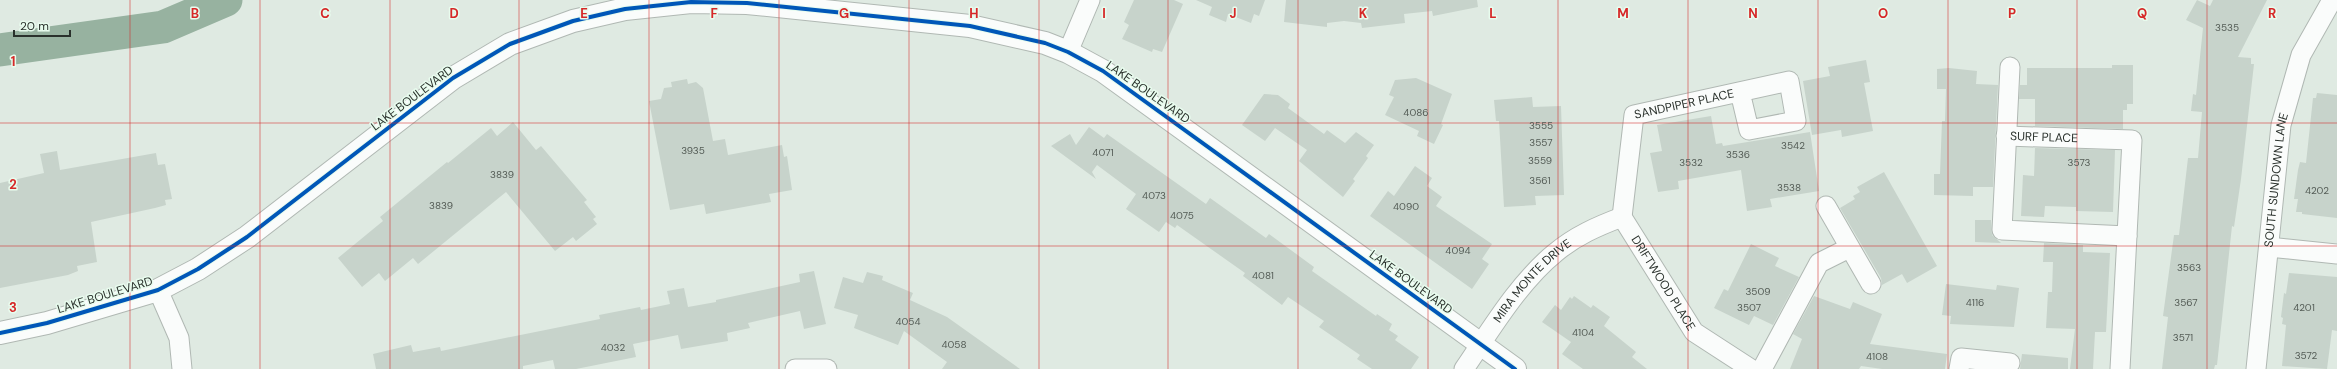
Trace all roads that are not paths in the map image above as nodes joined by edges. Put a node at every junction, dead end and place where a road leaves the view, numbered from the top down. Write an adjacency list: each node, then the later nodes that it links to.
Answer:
1 (1090, 0): 3 (street)
2 (2332, 0): 10 (street, SOUTH SUNDOWN LANE)
3 (1068, 52): 14 (main road, LAKE BOULEVARD); 16 (main road, LAKE BOULEVARD)
4 (2010, 67): 6 (street)
5 (1740, 92): 8 (street, SANDPIPER PLACE)
6 (2006, 136): 9 (street, SURF PLACE); 9 (street, SURF PLACE)
7 (1826, 206): 11 (street)
8 (1622, 217): 16 (street, MIRA MONTE DRIVE); 23 (street, DRIFTWOOD PLACE)
9 (2126, 236): 26 (street, SURF PLACE)
10 (2269, 247): 12 (street); 27 (street, SOUTH SUNDOWN LANE)
11 (1849, 248): 13 (street); 24 (street)
12 (2337, 254)
13 (1872, 284)
14 (158, 290): 15 (main road, LAKE BOULEVARD); 18 (street)
15 (0, 333)
16 (1480, 345): 21 (street, MIRA MONTE DRIVE); 22 (main road, LAKE BOULEVARD)
17 (2010, 363): 25 (street)
18 (182, 369)
19 (795, 369): 20 (street)
20 (827, 369)
21 (1464, 369)
22 (1515, 369)
23 (1751, 369)
24 (1762, 369)
25 (1959, 369)
26 (2120, 369)
27 (2256, 369)

